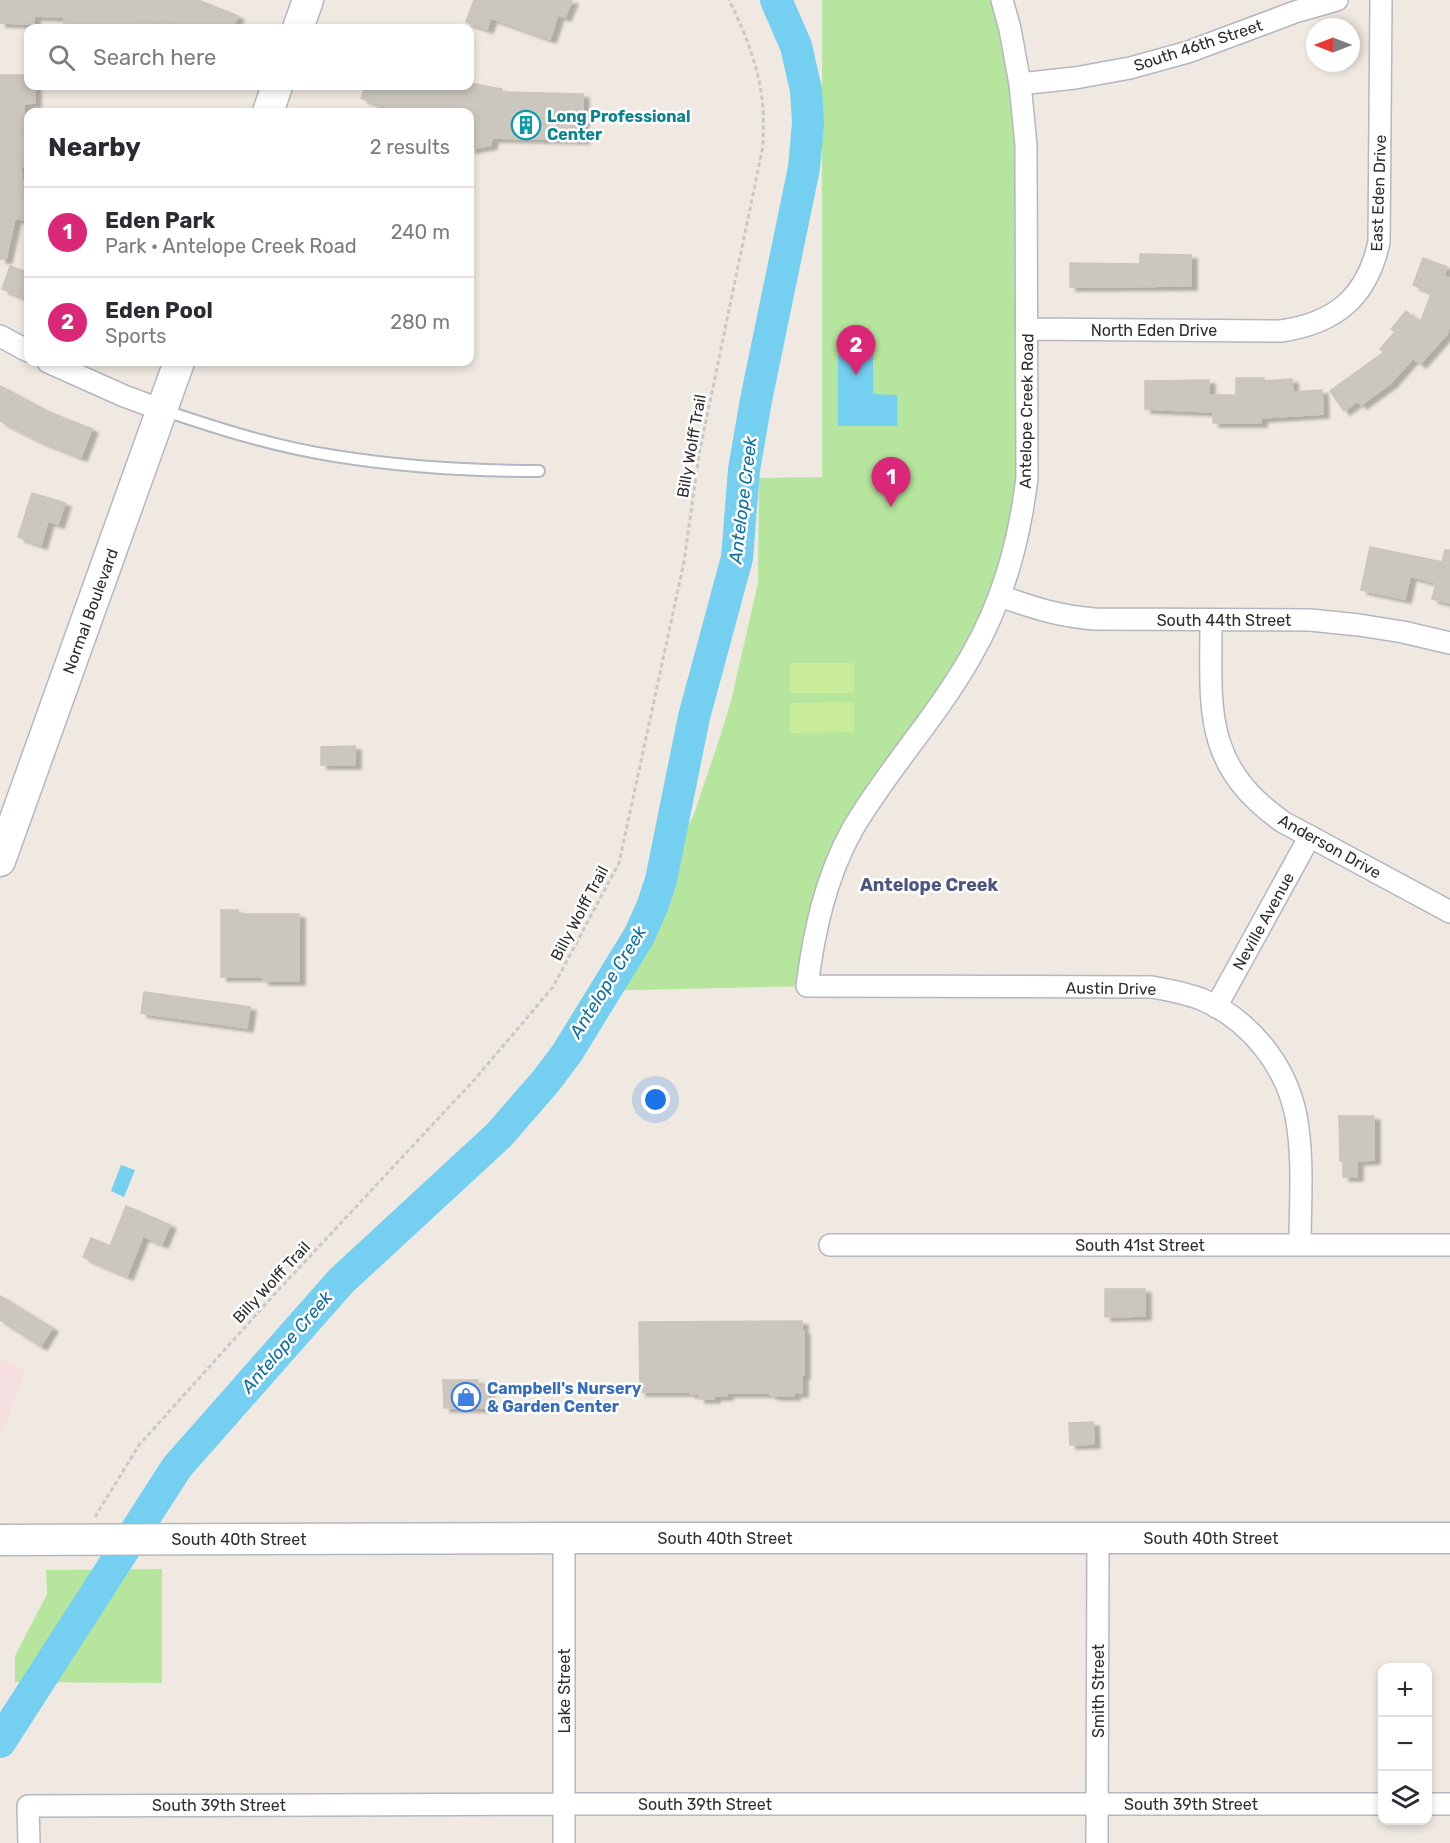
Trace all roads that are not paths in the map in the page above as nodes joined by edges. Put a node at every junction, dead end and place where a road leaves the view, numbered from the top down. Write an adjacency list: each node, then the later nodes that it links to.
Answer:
1 (308, 0): 5 (main road)
2 (1002, 0): 6 (street, Antelope Creek Road)
3 (1337, 0): 6 (street, South 46th Street)
4 (1381, 0): 10 (street, East Eden Drive)
5 (299, 24)
6 (1020, 84): 9 (street, Antelope Creek Road)
7 (276, 90): 8 (main road)
8 (269, 108)
9 (1027, 329): 10 (street, North Eden Drive); 17 (street, Antelope Creek Road)
10 (1281, 331)
11 (0, 336): 12 (street)
12 (24, 349)
13 (57, 366): 15 (street)
14 (178, 366): 15 (main road, Normal Boulevard)
15 (162, 410): 16 (lane); 21 (main road, Normal Boulevard)
16 (540, 471)
17 (1000, 596): 18 (street, South 44th Street); 23 (street, Antelope Creek Road)
18 (1210, 620): 19 (street, South 44th Street); 20 (street, Anderson Drive)
19 (1450, 643)
20 (1310, 836): 22 (street, Anderson Drive); 24 (street, Neville Avenue)
21 (0, 861)
22 (1450, 912)
23 (807, 986): 24 (street, Austin Drive)
24 (1216, 1007): 26 (street, Austin Drive)
25 (830, 1245): 26 (street, South 41st Street)
26 (1299, 1245): 27 (street, South 41st Street)
27 (1450, 1245)
28 (564, 1538): 29 (main road, South 40th Street); 31 (main road, South 40th Street); 32 (street, Lake Street)
29 (1098, 1538): 30 (main road, South 40th Street); 33 (street, Smith Street)
30 (1450, 1538)
31 (0, 1540)
32 (564, 1804): 33 (street, South 39th Street); 37 (street, South 39th Street); 38 (street, Lake Street)
33 (1097, 1804): 34 (street, South 39th Street); 39 (street, Smith Street)
34 (1378, 1804)
35 (1432, 1804): 36 (street)
36 (1450, 1804)
37 (28, 1843)
38 (564, 1843)
39 (1097, 1843)

